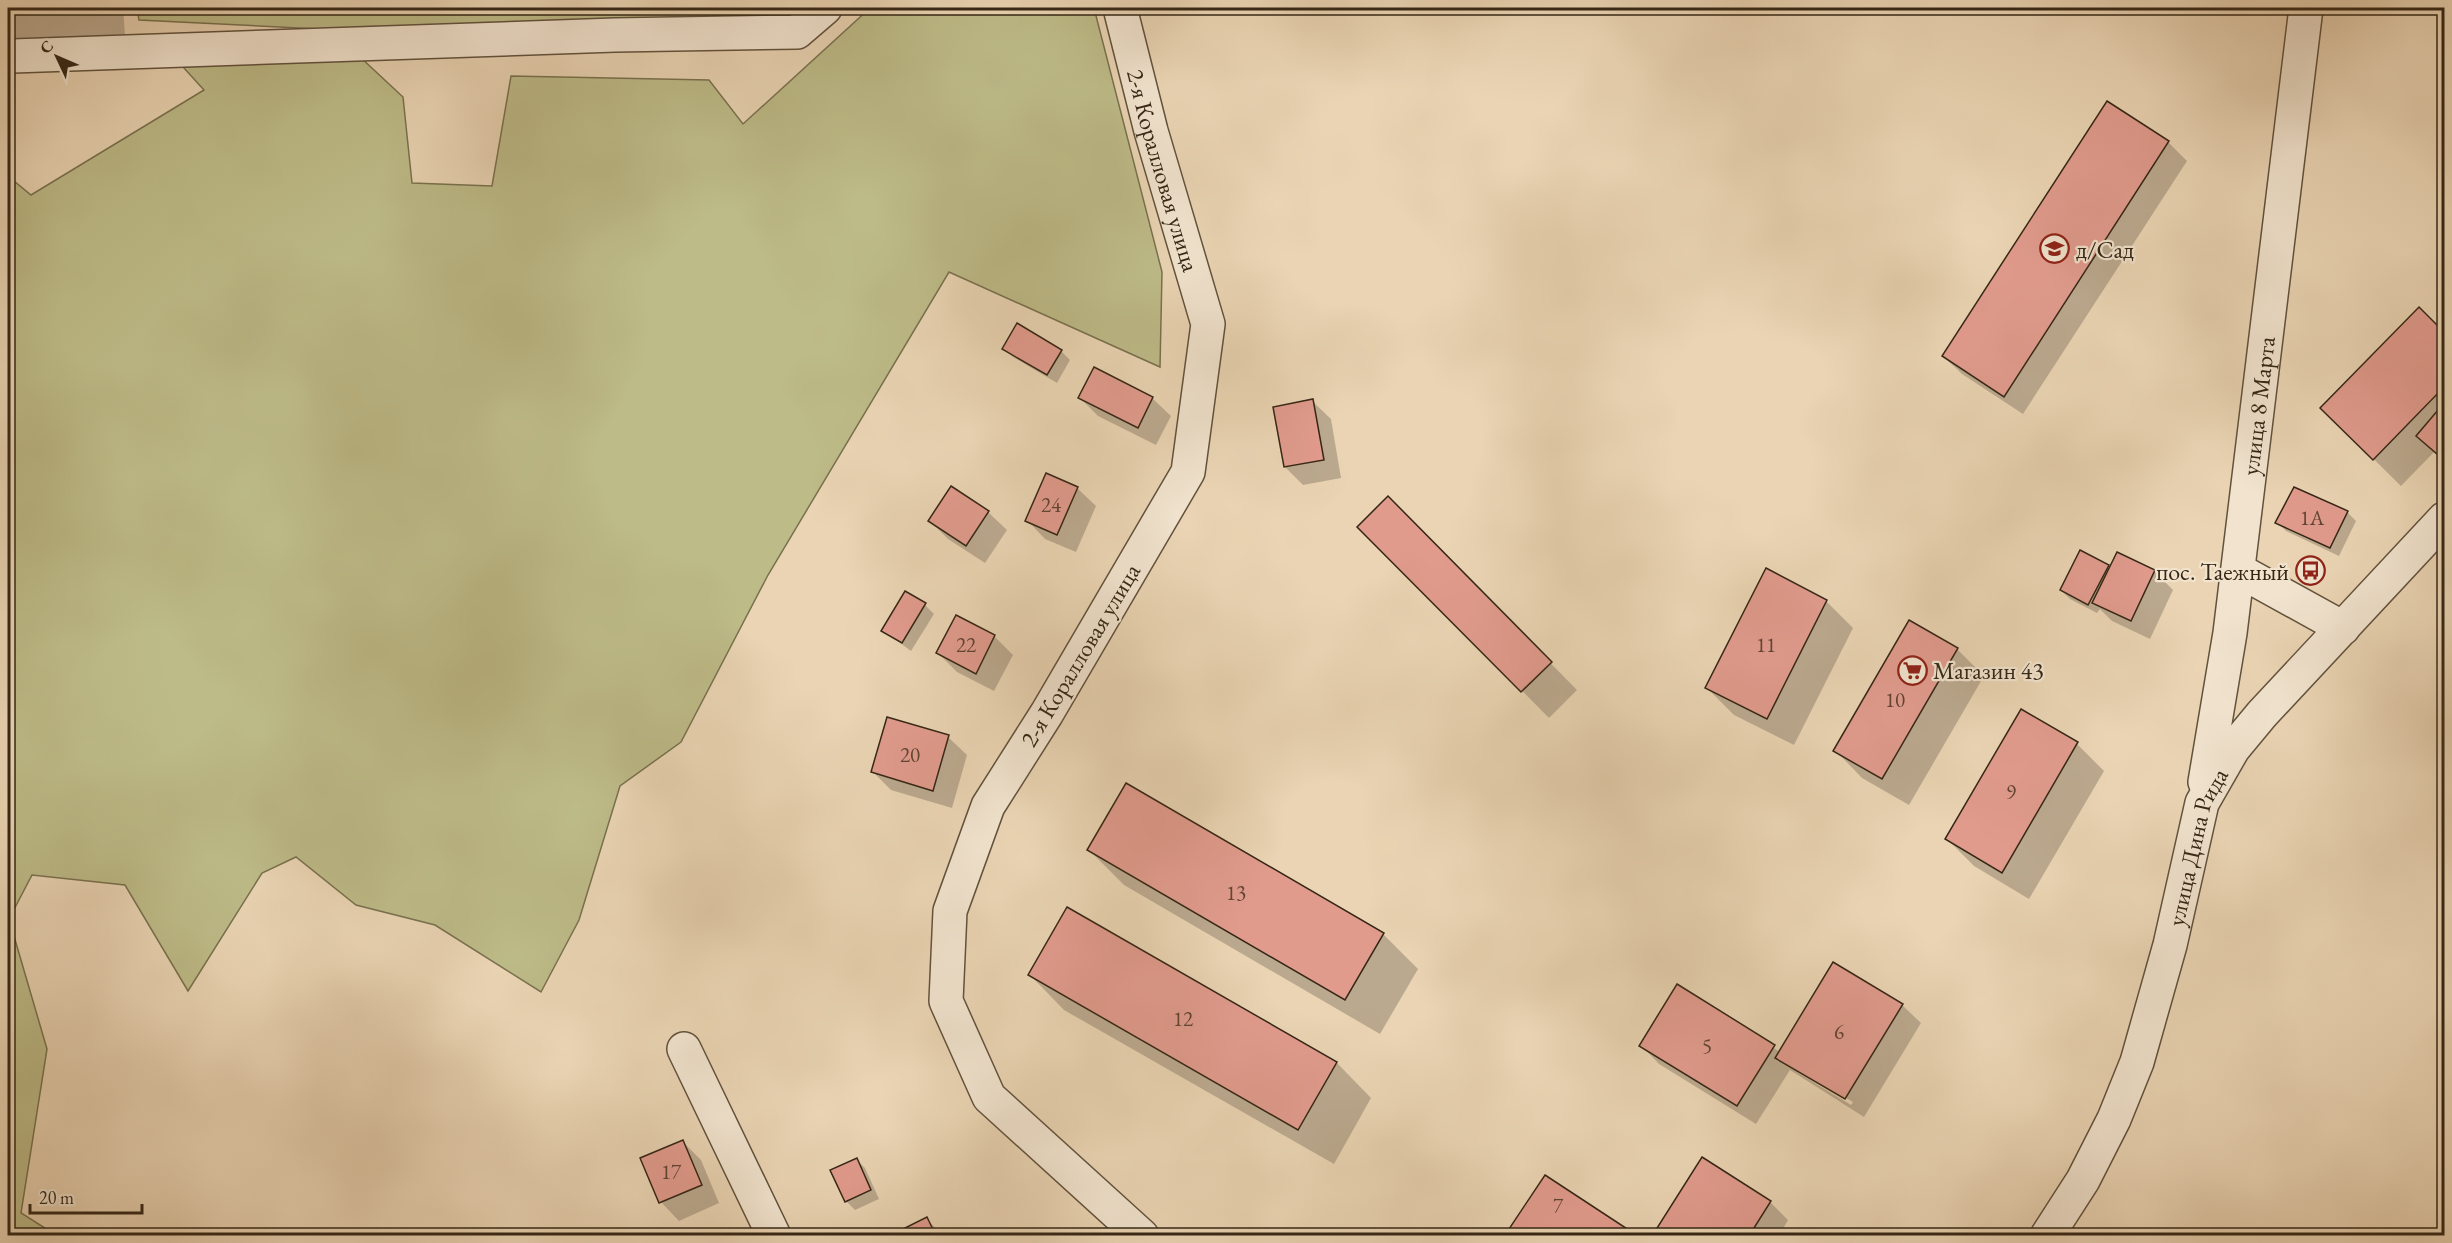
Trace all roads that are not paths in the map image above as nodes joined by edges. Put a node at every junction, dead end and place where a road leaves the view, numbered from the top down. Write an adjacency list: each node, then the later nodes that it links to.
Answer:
1 (825, 8): 4 (street)
2 (1120, 8): 11 (street, 2-я Коралловая улица)
3 (2306, 8): 6 (street, улица 8 Марта)
4 (14, 56)
5 (2445, 519): 7 (street, улица Дина Рида)
6 (2238, 570): 7 (street); 8 (street, улица 8 Марта)
7 (2343, 628): 8 (street, улица Дина Рида)
8 (2202, 803): 12 (street, улица Дина Рида)
9 (684, 1049): 10 (street)
10 (774, 1236)
11 (1142, 1236)
12 (2047, 1236)

